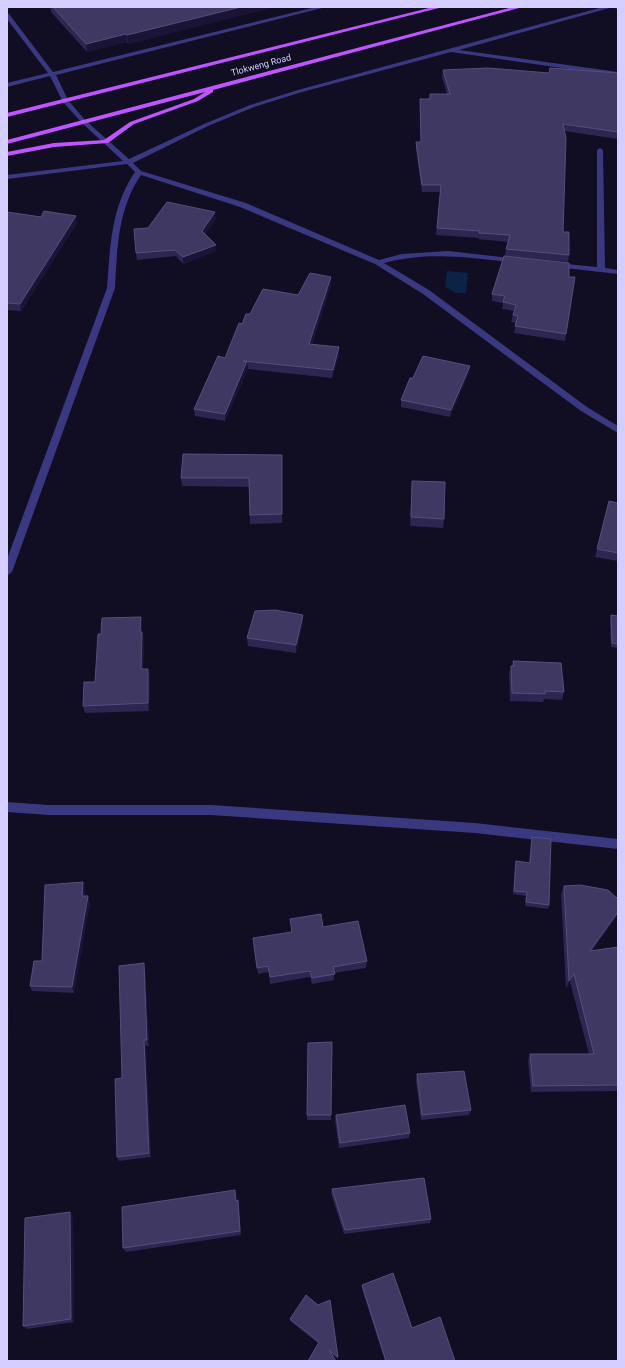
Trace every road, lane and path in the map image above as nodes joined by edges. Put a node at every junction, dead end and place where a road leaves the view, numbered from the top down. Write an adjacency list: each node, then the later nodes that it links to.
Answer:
1 (323, 7): 7 (street)
2 (440, 7): 11 (main road, Tlokweng Road)
3 (520, 7): 9 (main road, Tlokweng Road)
4 (610, 7): 6 (street)
5 (7, 15): 7 (street)
6 (448, 50): 8 (street); 18 (street)
7 (52, 74): 10 (street); 11 (street)
8 (618, 74)
9 (225, 84): 13 (main road, Tlokweng Road); 15 (main road)
10 (7, 85)
11 (65, 101): 12 (main road, Tlokweng Road); 13 (street)
12 (7, 115)
13 (83, 121): 14 (main road, Tlokweng Road); 15 (street)
14 (7, 142)
15 (106, 142): 17 (main road); 18 (street)
16 (600, 150): 24 (street)
17 (7, 154)
18 (130, 162): 19 (street); 20 (street)
19 (139, 172): 21 (street); 27 (street)
20 (7, 177)
21 (378, 262): 22 (street); 26 (street)
22 (525, 262)
23 (548, 264): 24 (street)
24 (601, 271): 25 (street)
25 (618, 272)
26 (618, 430)
27 (7, 572)
28 (7, 807): 29 (street)
29 (618, 844)

